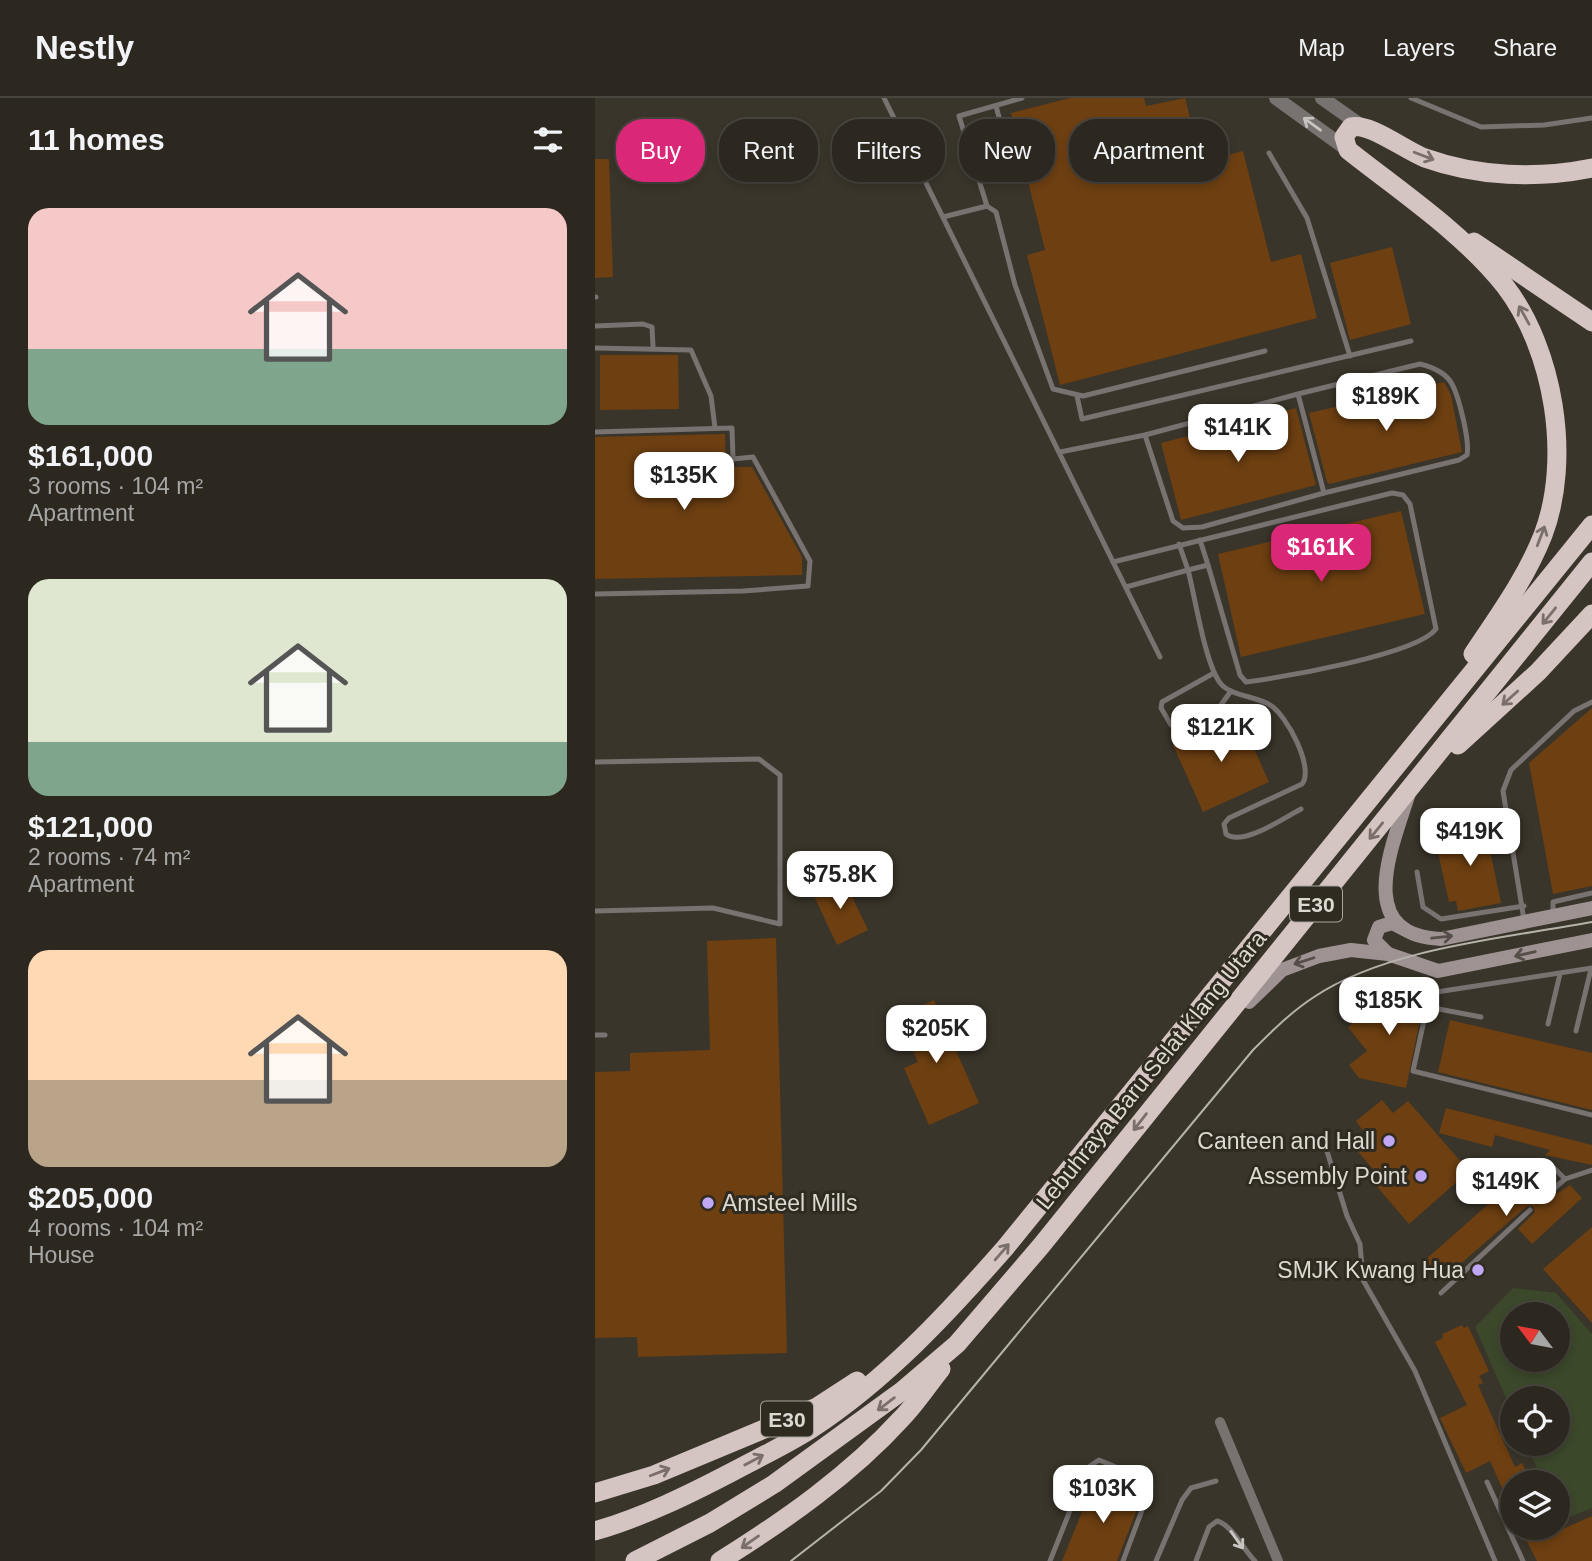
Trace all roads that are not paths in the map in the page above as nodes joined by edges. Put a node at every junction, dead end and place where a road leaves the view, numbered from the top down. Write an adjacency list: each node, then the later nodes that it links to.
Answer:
1 (884, 98): 14 (lane)
2 (1022, 98): 6 (lane)
3 (1276, 98): 10 (street, one-way to 3)
4 (1322, 98): 9 (street)
5 (1411, 98): 7 (lane)
6 (996, 106): 8 (lane); 13 (lane)
7 (1592, 118)
8 (999, 119)
9 (1363, 127): 10 (highway); 12 (highway, one-way to 12)
10 (1348, 150): 15 (highway)
11 (1269, 153): 22 (lane)
12 (1592, 167)
13 (987, 206): 14 (lane); 24 (lane)
14 (943, 217): 28 (lane)
15 (1434, 219): 16 (highway); 44 (highway, one-way to 15)
16 (1592, 321)
17 (595, 326): 19 (lane)
18 (1411, 341): 22 (lane)
19 (653, 347): 20 (lane); 25 (lane)
20 (595, 348)
21 (1265, 351): 24 (lane)
22 (1350, 356): 24 (lane)
23 (1298, 394): 27 (lane); 29 (lane); 29 (lane)
24 (1077, 396)
25 (715, 428): 26 (lane); 38 (lane)
26 (595, 432)
27 (1145, 435): 28 (lane); 29 (lane)
28 (1060, 452): 33 (lane)
29 (1324, 493)
30 (1592, 525): 44 (highway, Lebuhraya Baru Selat Klang Utara / E30)
31 (1200, 540): 32 (lane); 35 (lane); 35 (lane)
32 (1179, 544): 33 (lane); 36 (lane)
33 (1113, 562): 37 (lane)
34 (1592, 562): 46 (highway, Lebuhraya Baru Selat Klang Utara / E30, one-way to 46)
35 (1208, 565): 36 (lane)
36 (1188, 570): 37 (lane); 41 (lane)
37 (1126, 587): 40 (lane)
38 (595, 594)
39 (1592, 614): 46 (highway, E30, one-way to 46)
40 (1160, 657)
41 (1214, 673): 42 (lane); 42 (lane)
42 (1231, 691): 47 (lane)
43 (1592, 702): 52 (lane)
44 (1433, 721): 74 (highway, Lebuhraya Baru Selat Klang Utara / E30, one-way to 44)
45 (595, 762): 51 (lane)
46 (1410, 789): 54 (main road); 65 (highway, Lebuhraya Baru Selat Klang Utara / E30, one-way to 65)
47 (1301, 809)
48 (1417, 872): 52 (lane)
49 (1592, 893): 53 (lane)
50 (1592, 908): 53 (main road)
51 (595, 911)
52 (1524, 914): 53 (main road); 54 (main road, one-way to 52)
53 (1553, 915)
54 (1406, 930): 56 (main road)
55 (1592, 940): 56 (main road, one-way to 56)
56 (1388, 954): 65 (main road, one-way to 65)
57 (1591, 969): 58 (lane); 62 (lane)
58 (1560, 974): 59 (lane); 61 (lane)
59 (1428, 1007): 60 (lane); 66 (lane)
60 (1481, 1017)
61 (1548, 1024)
62 (1576, 1031)
63 (595, 1035): 64 (lane)
64 (604, 1035)
65 (1168, 1086): 75 (highway, Lebuhraya Baru Selat Klang Utara / E30, one-way to 75)
66 (1592, 1115)
67 (1326, 1148): 89 (lane)
68 (1551, 1165): 70 (lane)
69 (1592, 1170): 70 (lane)
70 (1565, 1180): 71 (lane)
71 (1550, 1192)
72 (1530, 1210): 73 (lane)
73 (1441, 1293)
74 (957, 1303): 79 (highway, Lebuhraya Baru Selat Klang Utara / E30, one-way to 74); 80 (highway, Lebuhraya Baru Selat Klang Utara / E30, one-way to 74)
75 (957, 1344): 81 (highway, Lebuhraya Baru Selat Klang Utara / E30, one-way to 81); 82 (highway, Lebuhraya Baru Selat Klang Utara / E30, one-way to 82)
76 (1220, 1422): 88 (street)
77 (1216, 1481): 85 (lane)
78 (1487, 1482): 90 (lane)
79 (595, 1493)
80 (595, 1531)
81 (635, 1561)
82 (720, 1561)
83 (1050, 1561): 84 (lane)
84 (1123, 1561)
85 (1156, 1561)
86 (1196, 1561): 87 (lane, one-way to 87)
87 (1255, 1561)
88 (1278, 1561)
89 (1495, 1561)
90 (1523, 1561)

